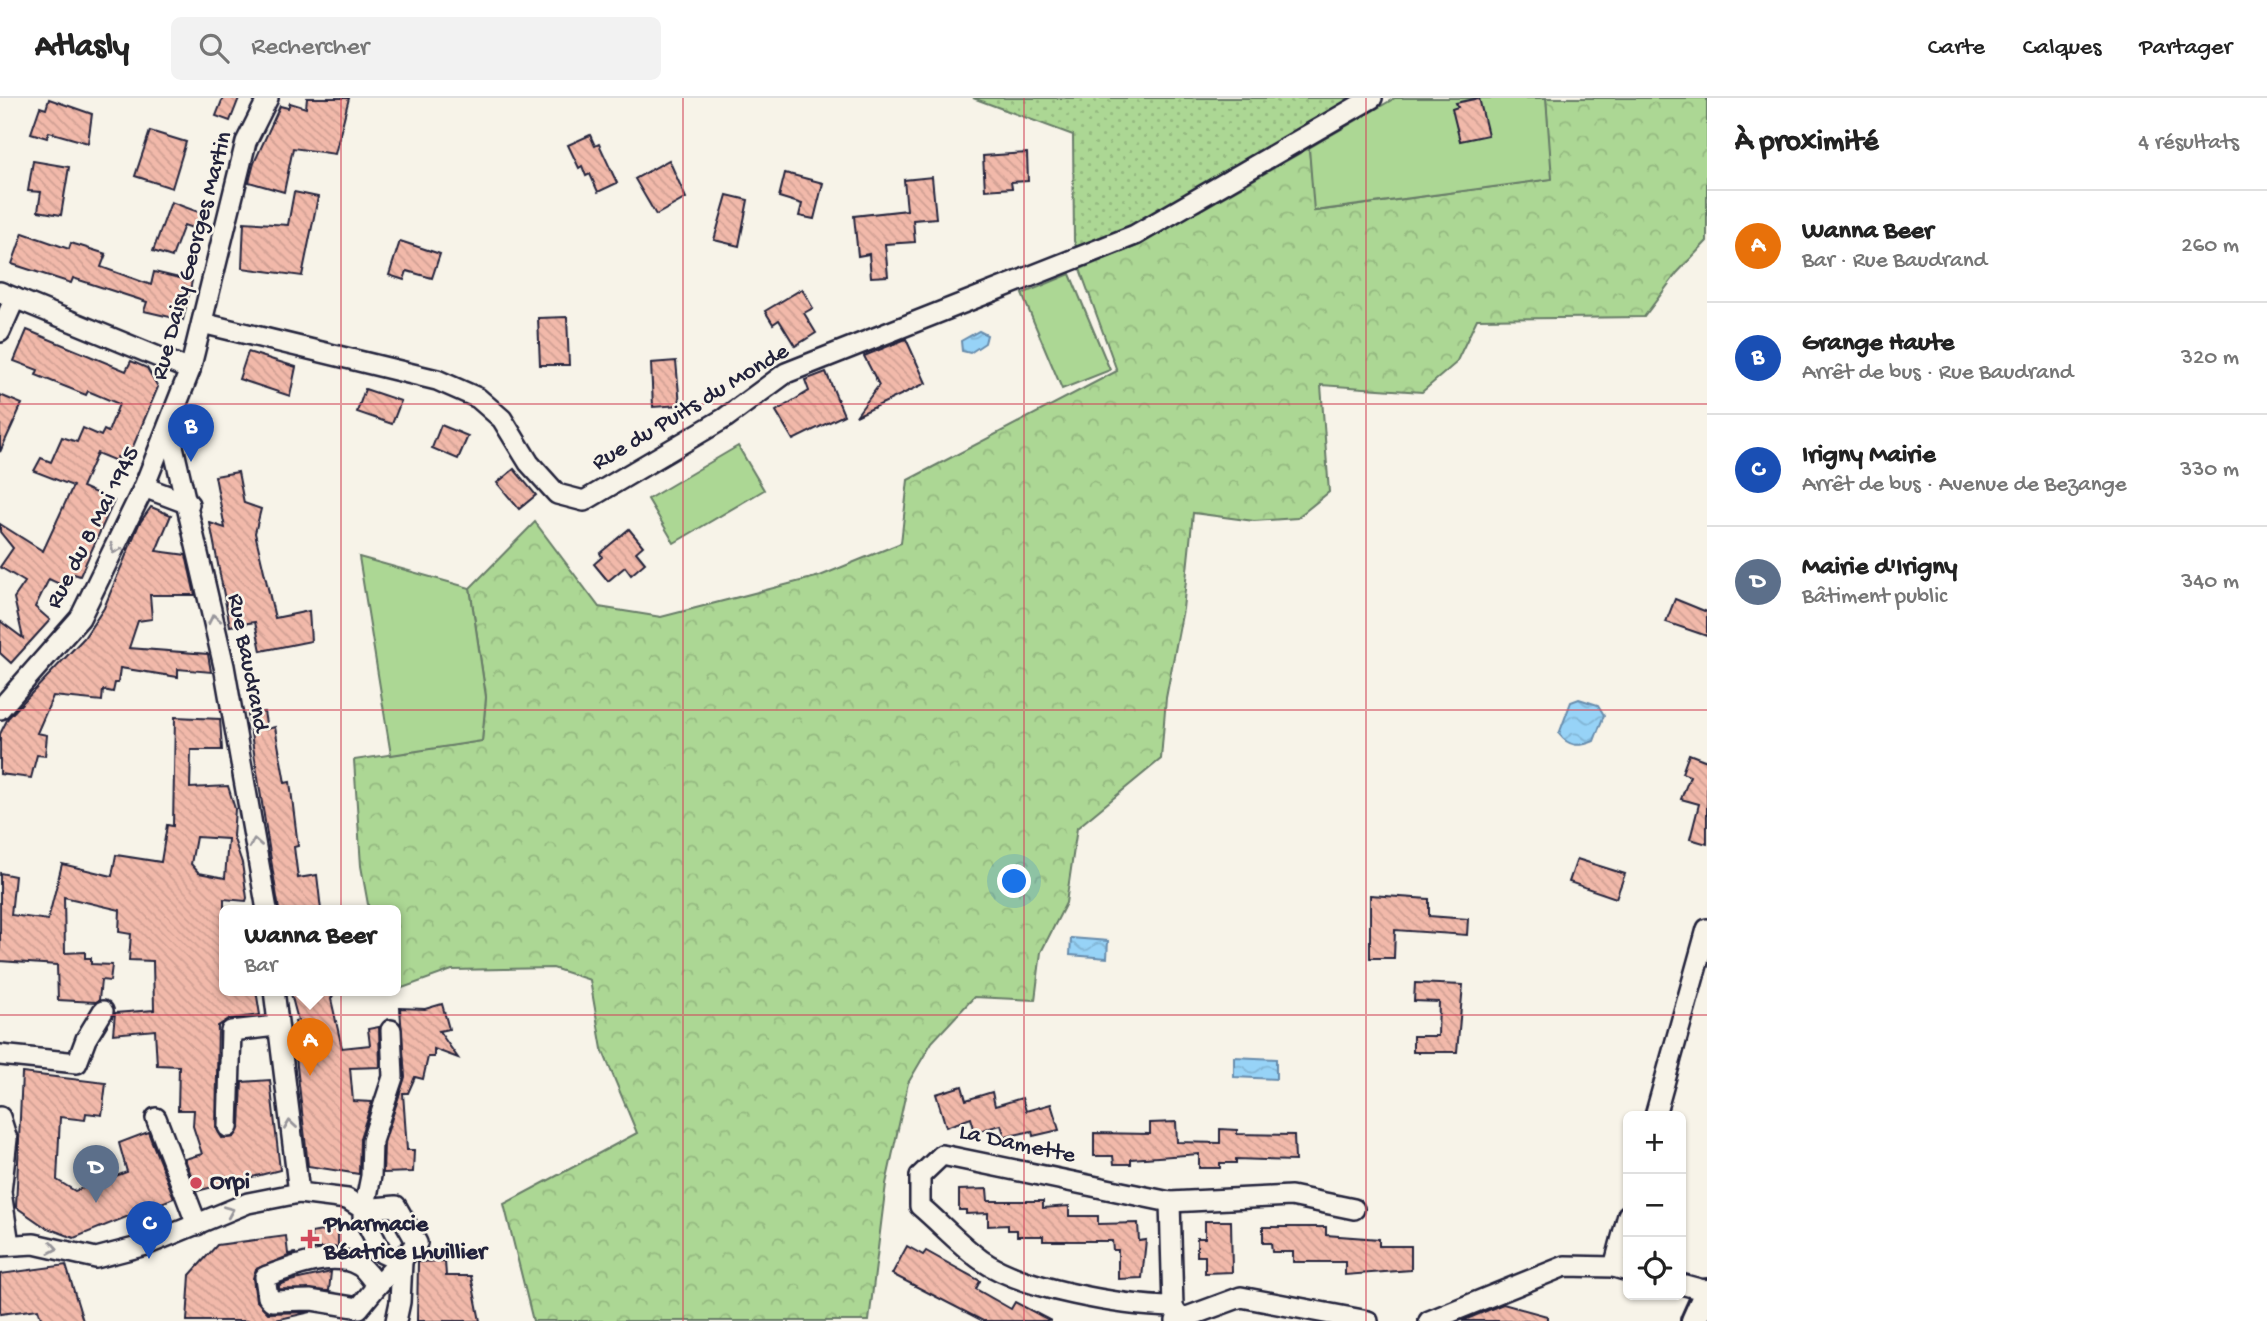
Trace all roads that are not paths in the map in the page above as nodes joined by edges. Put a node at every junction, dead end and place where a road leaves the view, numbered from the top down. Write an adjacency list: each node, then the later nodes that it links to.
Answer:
1 (268, 98): 4 (street, Rue Daisy Georges Martin)
2 (1372, 98): 4 (street, Rue du Puits du Monde)
3 (7, 295): 5 (street); 6 (street)
4 (202, 323): 6 (street, Rue Daisy Georges Martin)
5 (0, 332)
6 (190, 369): 7 (street, Rue Daisy Georges Martin)
7 (169, 429): 8 (street, Rue du 8 Mai 1945); 9 (street, Rue Baudrand)
8 (144, 487): 9 (street); 10 (street, Rue du 8 Mai 1945, one-way to 10)
9 (189, 504): 11 (street, Rue Baudrand, one-way to 9)
10 (0, 709)
11 (266, 905)
12 (1707, 929): 18 (street)
13 (274, 996): 15 (street)
14 (103, 1010): 17 (street)
15 (276, 1026): 21 (street); 22 (street, one-way to 15)
16 (391, 1030): 24 (street)
17 (0, 1055)
18 (1656, 1111)
19 (0, 1117): 26 (street)
20 (156, 1118): 27 (street)
21 (228, 1127)
22 (299, 1193): 24 (street); 27 (street, one-way to 22)
23 (1170, 1202): 25 (street, La Damette); 35 (street); 35 (street, La Damette)
24 (363, 1209): 30 (street); 30 (street)
25 (1354, 1209)
26 (1, 1213): 29 (street)
27 (197, 1225): 29 (street, one-way to 27)
28 (1625, 1237): 31 (street)
29 (5, 1245)
30 (402, 1262): 32 (street); 36 (street)
31 (1621, 1269): 38 (street)
32 (377, 1286): 32 (street)
33 (1686, 1286): 34 (street)
34 (1707, 1292): 39 (main road)
35 (1176, 1316): 37 (street)
36 (396, 1321)
37 (1368, 1321)
38 (1429, 1321)
39 (1694, 1321)

